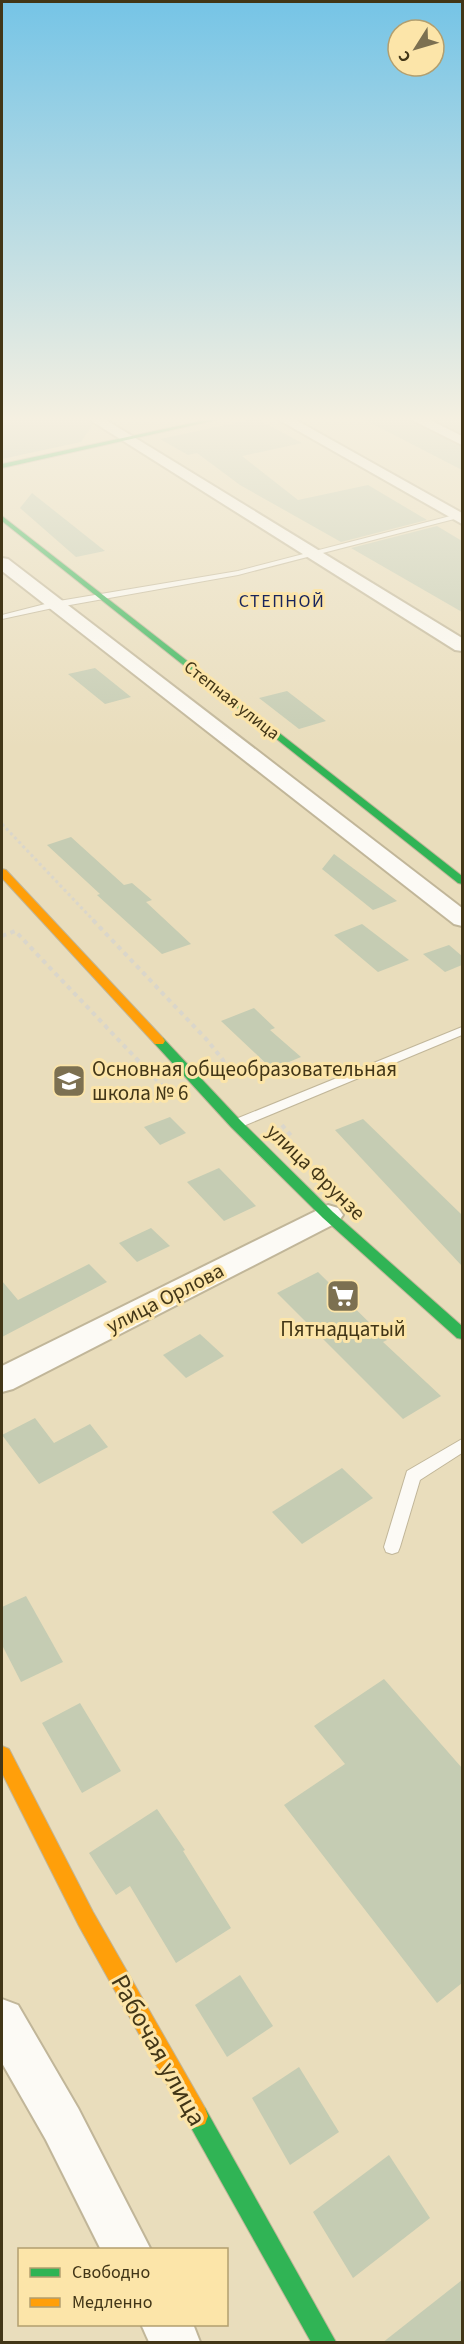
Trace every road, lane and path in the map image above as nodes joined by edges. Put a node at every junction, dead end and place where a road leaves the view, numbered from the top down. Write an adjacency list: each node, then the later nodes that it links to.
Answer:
1 (16, 529): 6 (street, Степная улица)
2 (274, 529): 4 (street)
3 (413, 529): 4 (lane)
4 (315, 555): 6 (lane); 9 (street)
5 (2, 563): 7 (street, Степная улица)
6 (100, 597): 7 (lane); 12 (street, Степная улица)
7 (53, 605): 8 (lane); 15 (street, Степная улица)
8 (2, 617)
9 (462, 646)
10 (2, 824): 17 (path)
11 (2, 872): 13 (street, улица Фрунзе)
12 (462, 881)
13 (25, 898): 14 (street); 18 (street, улица Фрунзе)
14 (9, 904)
15 (462, 919)
16 (462, 1031): 18 (lane)
17 (228, 1078)
18 (236, 1124): 19 (street, улица Фрунзе)
19 (328, 1215): 20 (street, улица Фрунзе); 21 (street, улица Орлова)
20 (462, 1334)
21 (2, 1380)
22 (462, 1445): 23 (lane)
23 (392, 1548)
24 (2, 1755): 29 (street, Рабочая улица)
25 (2, 2021): 26 (street)
26 (126, 2248)
27 (166, 2326): 28 (street)
28 (175, 2343)
29 (324, 2343)

